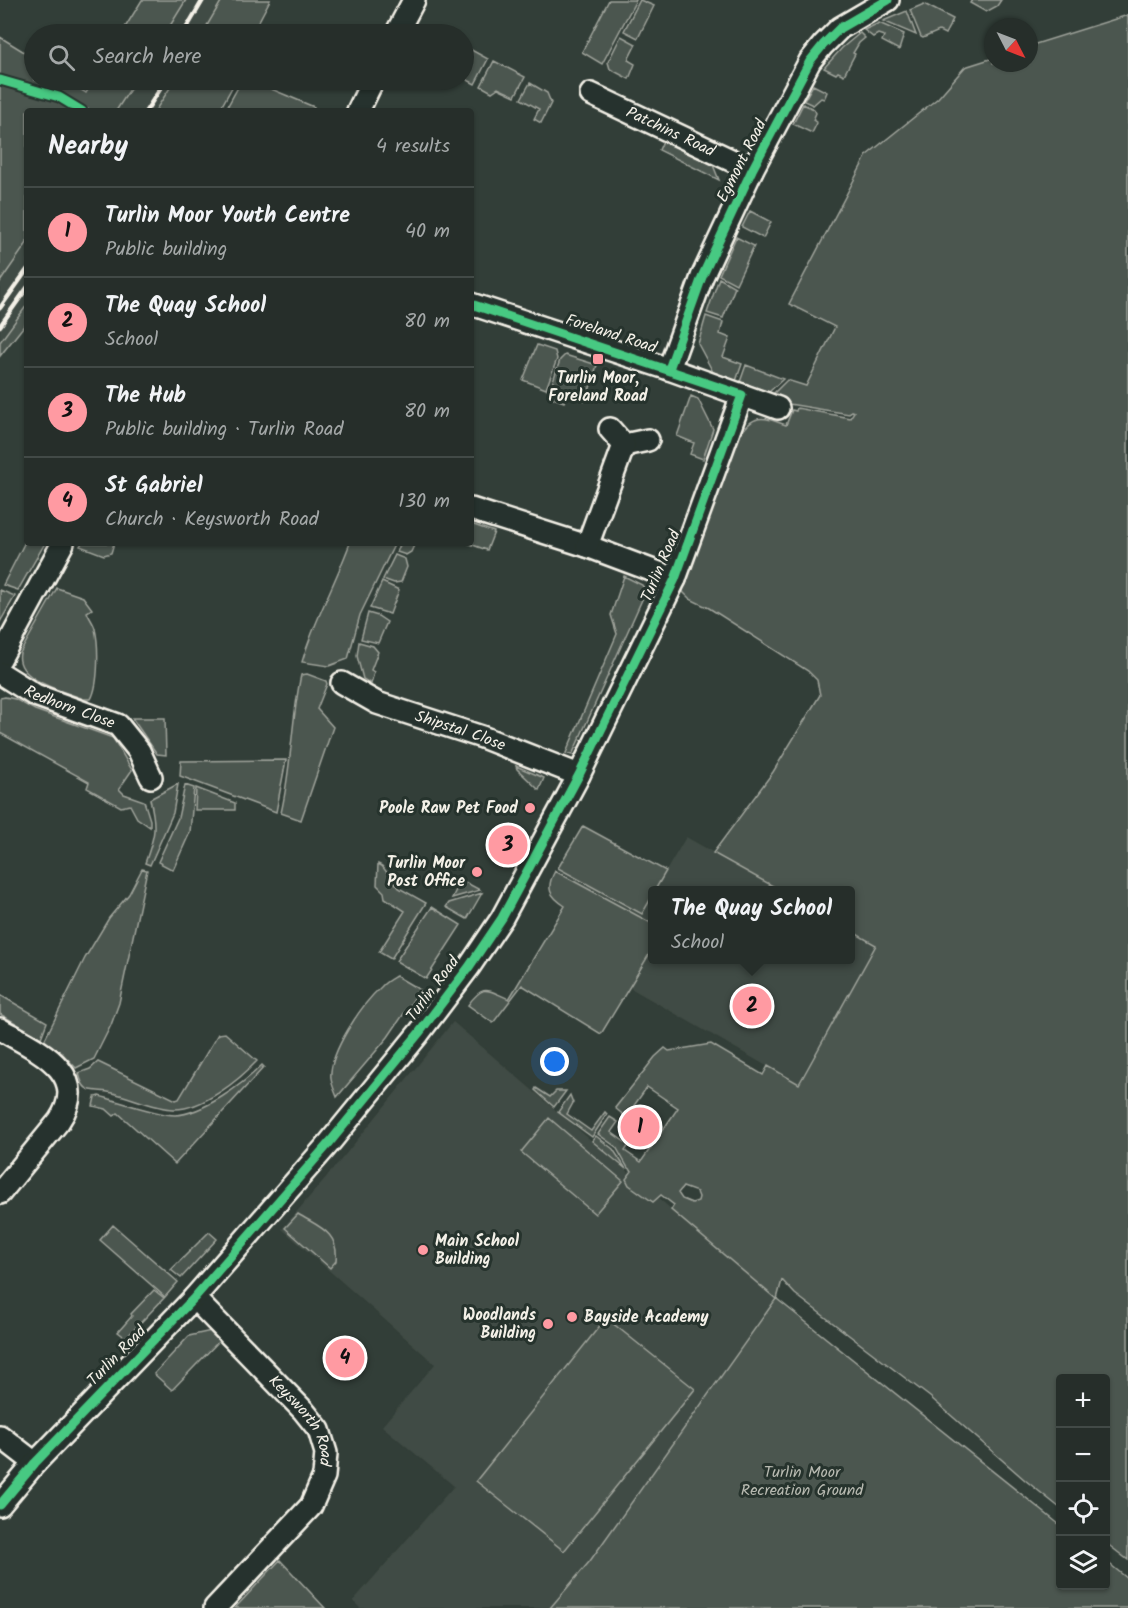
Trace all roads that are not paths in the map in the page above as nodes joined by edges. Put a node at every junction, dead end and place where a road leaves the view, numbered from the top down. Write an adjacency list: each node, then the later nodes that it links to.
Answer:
1 (414, 0): 3 (street)
2 (888, 0): 7 (street, Egmont Road)
3 (401, 24)
4 (368, 90): 6 (street)
5 (591, 94): 7 (street, Patchins Road)
6 (359, 108)
7 (752, 170): 9 (street, Egmont Road)
8 (474, 305): 9 (street, Foreland Road)
9 (669, 369): 10 (street, Foreland Road)
10 (742, 395): 11 (street, Foreland Road); 18 (street, Turlin Road)
11 (778, 408)
12 (610, 429): 14 (street)
13 (648, 440): 14 (street)
14 (624, 445): 17 (street)
15 (474, 510): 17 (street)
16 (61, 546): 19 (street)
17 (587, 546): 18 (street)
18 (675, 579): 22 (street, Turlin Road)
19 (0, 659)
20 (0, 673): 23 (street, Redhorn Close)
21 (342, 683): 22 (street, Shipstal Close)
22 (579, 775): 26 (street, Turlin Road)
23 (151, 777)
24 (0, 1029): 25 (street)
25 (0, 1193)
26 (194, 1298): 28 (street, Turlin Road); 30 (street, Keysworth Road)
27 (0, 1436): 28 (street)
28 (36, 1463): 29 (street, Turlin Road)
29 (0, 1505)
30 (216, 1608)

